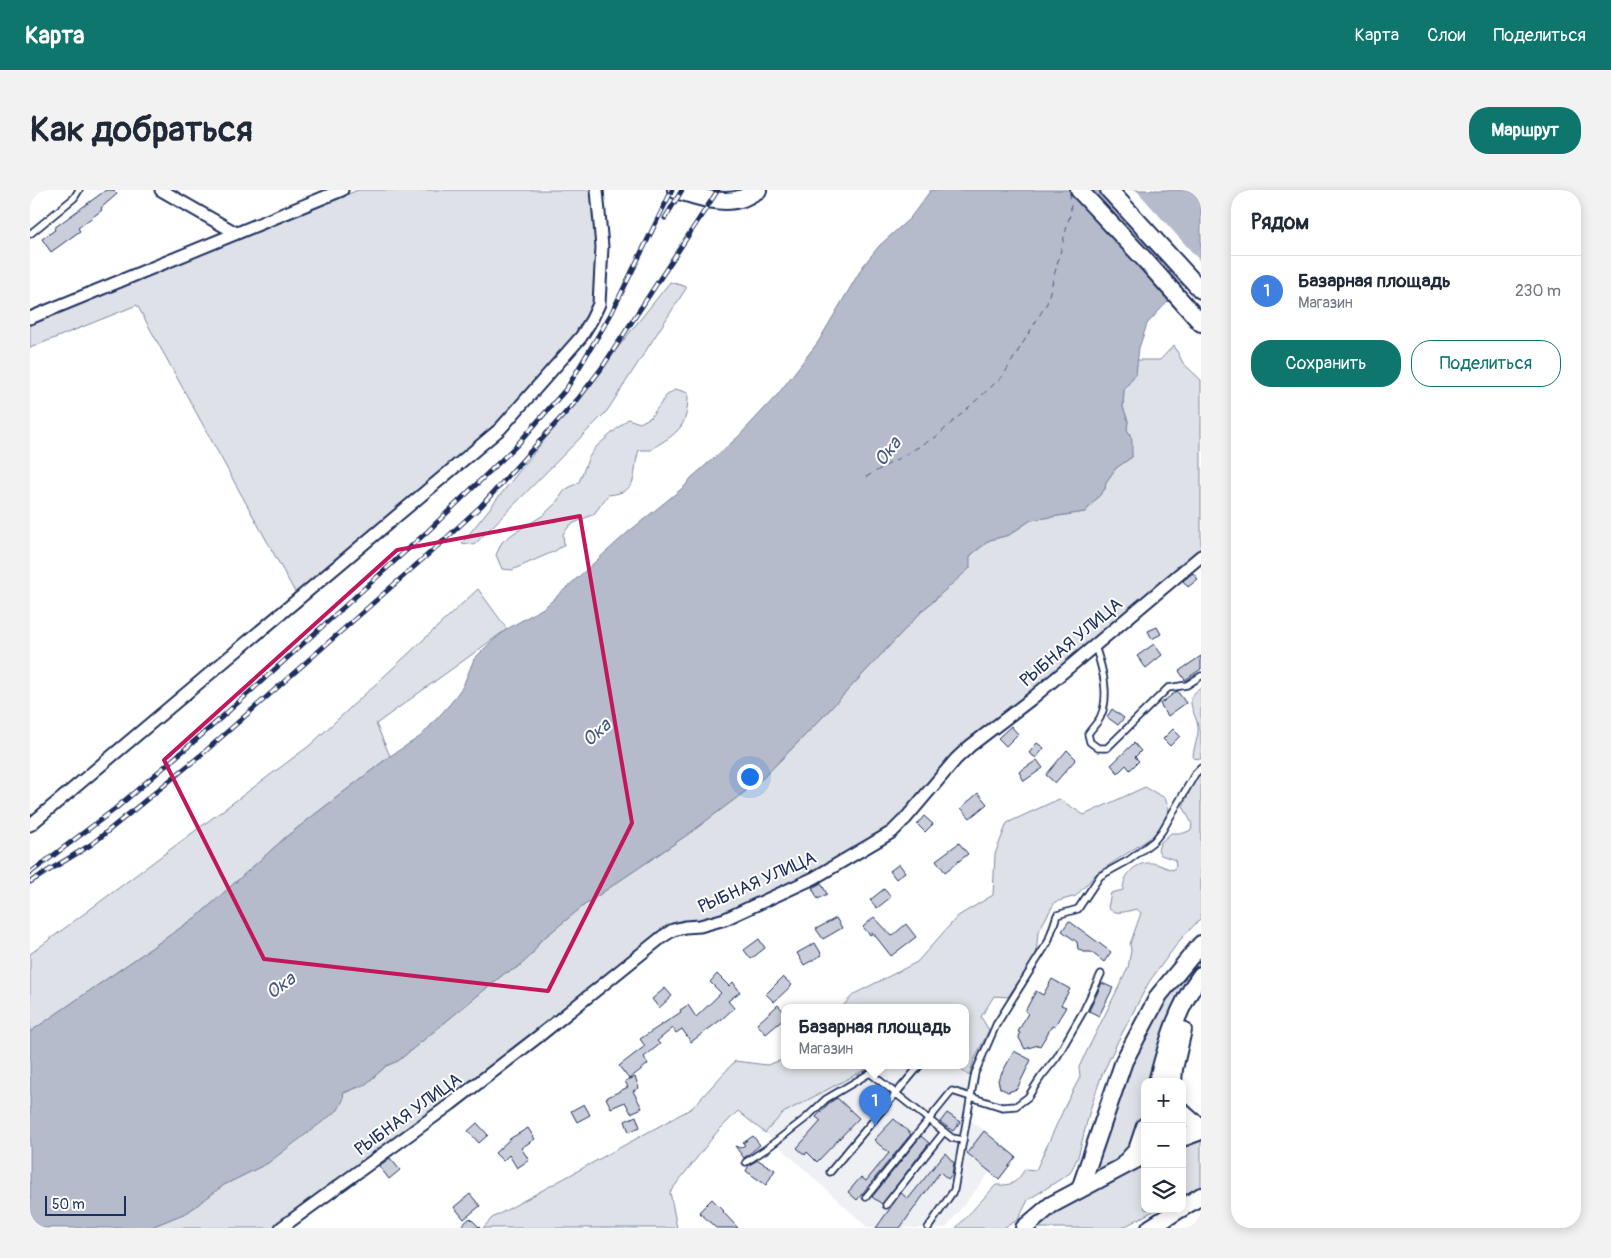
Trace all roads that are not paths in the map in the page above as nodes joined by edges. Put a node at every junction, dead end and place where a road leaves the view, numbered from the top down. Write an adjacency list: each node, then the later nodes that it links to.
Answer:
1 (79, 190): 9 (lane)
2 (161, 190): 10 (street)
3 (342, 190): 10 (street)
4 (597, 190): 18 (street)
5 (676, 190): 6 (main road)
6 (758, 190)
7 (1079, 190): 13 (main road)
8 (1109, 190): 11 (main road)
9 (30, 234)
10 (236, 234): 12 (street)
11 (1201, 290)
12 (30, 318)
13 (1201, 323)
14 (1201, 556): 15 (street, РЫБНАЯ УЛИЦА)
15 (1095, 645): 16 (lane); 47 (street, РЫБНАЯ УЛИЦА)
16 (1201, 676)
17 (1201, 768): 27 (lane)
18 (30, 825)
19 (1201, 944): 40 (main road)
20 (1102, 974): 27 (lane)
21 (1201, 976): 24 (main road)
22 (1201, 986): 25 (main road)
23 (917, 1069): 26 (lane)
24 (1158, 1078)
25 (1174, 1078)
26 (895, 1094): 29 (lane); 37 (lane); 39 (lane)
27 (971, 1097): 29 (lane); 35 (lane)
28 (1186, 1116): 30 (main road)
29 (928, 1120): 32 (lane); 42 (lane)
30 (1201, 1126)
31 (1201, 1131): 33 (main road)
32 (944, 1132): 35 (lane); 43 (lane)
33 (1186, 1137)
34 (1141, 1138): 38 (main road)
35 (963, 1140): 48 (lane)
36 (1141, 1157): 38 (main road)
37 (746, 1162)
38 (1121, 1167): 40 (main road)
39 (830, 1172)
40 (1080, 1189): 46 (main road)
41 (1201, 1196): 44 (main road)
42 (866, 1197)
43 (886, 1205)
44 (1186, 1206)
45 (1174, 1213): 49 (main road)
46 (1029, 1226)
47 (281, 1228)
48 (928, 1228)
49 (1150, 1228)

